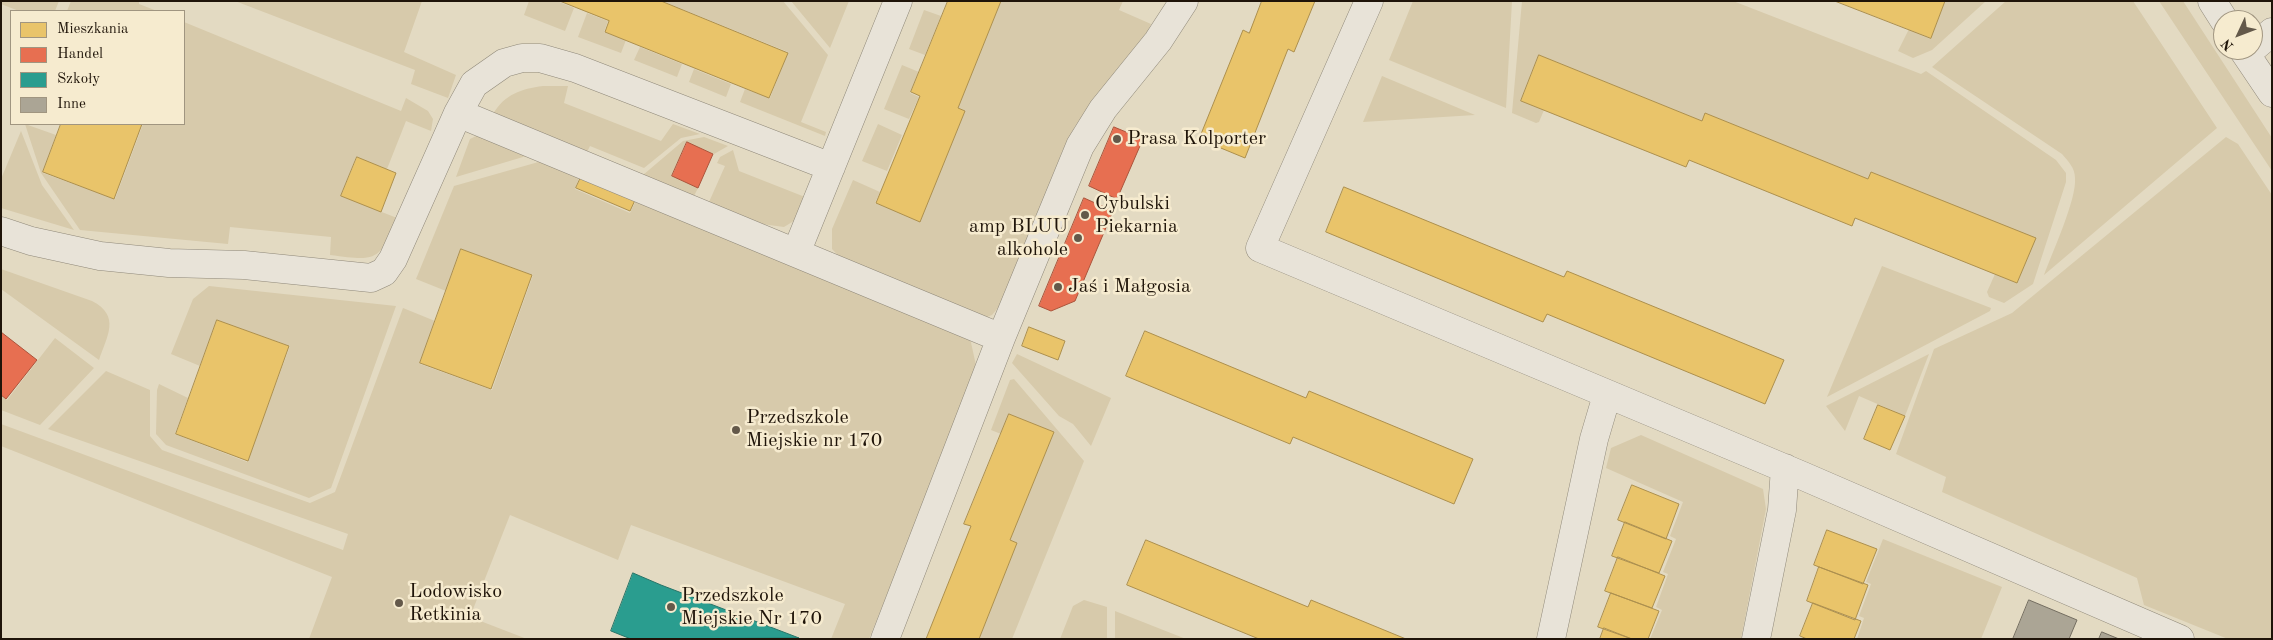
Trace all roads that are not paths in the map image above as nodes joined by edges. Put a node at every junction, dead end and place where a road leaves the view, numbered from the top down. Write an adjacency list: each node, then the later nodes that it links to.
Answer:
1 (898, 1): 7 (street)
2 (1184, 1): 10 (street)
3 (1369, 1): 11 (street)
4 (2253, 60): 5 (street)
5 (2272, 93)
6 (458, 113): 7 (street); 8 (street); 9 (street)
7 (831, 167): 9 (street)
8 (1, 231)
9 (796, 253): 10 (street)
10 (1001, 338): 13 (street)
11 (1607, 395): 12 (street); 14 (street)
12 (1785, 468): 15 (street); 16 (street)
13 (885, 639)
14 (1551, 639)
15 (1756, 639)
16 (2180, 639)

